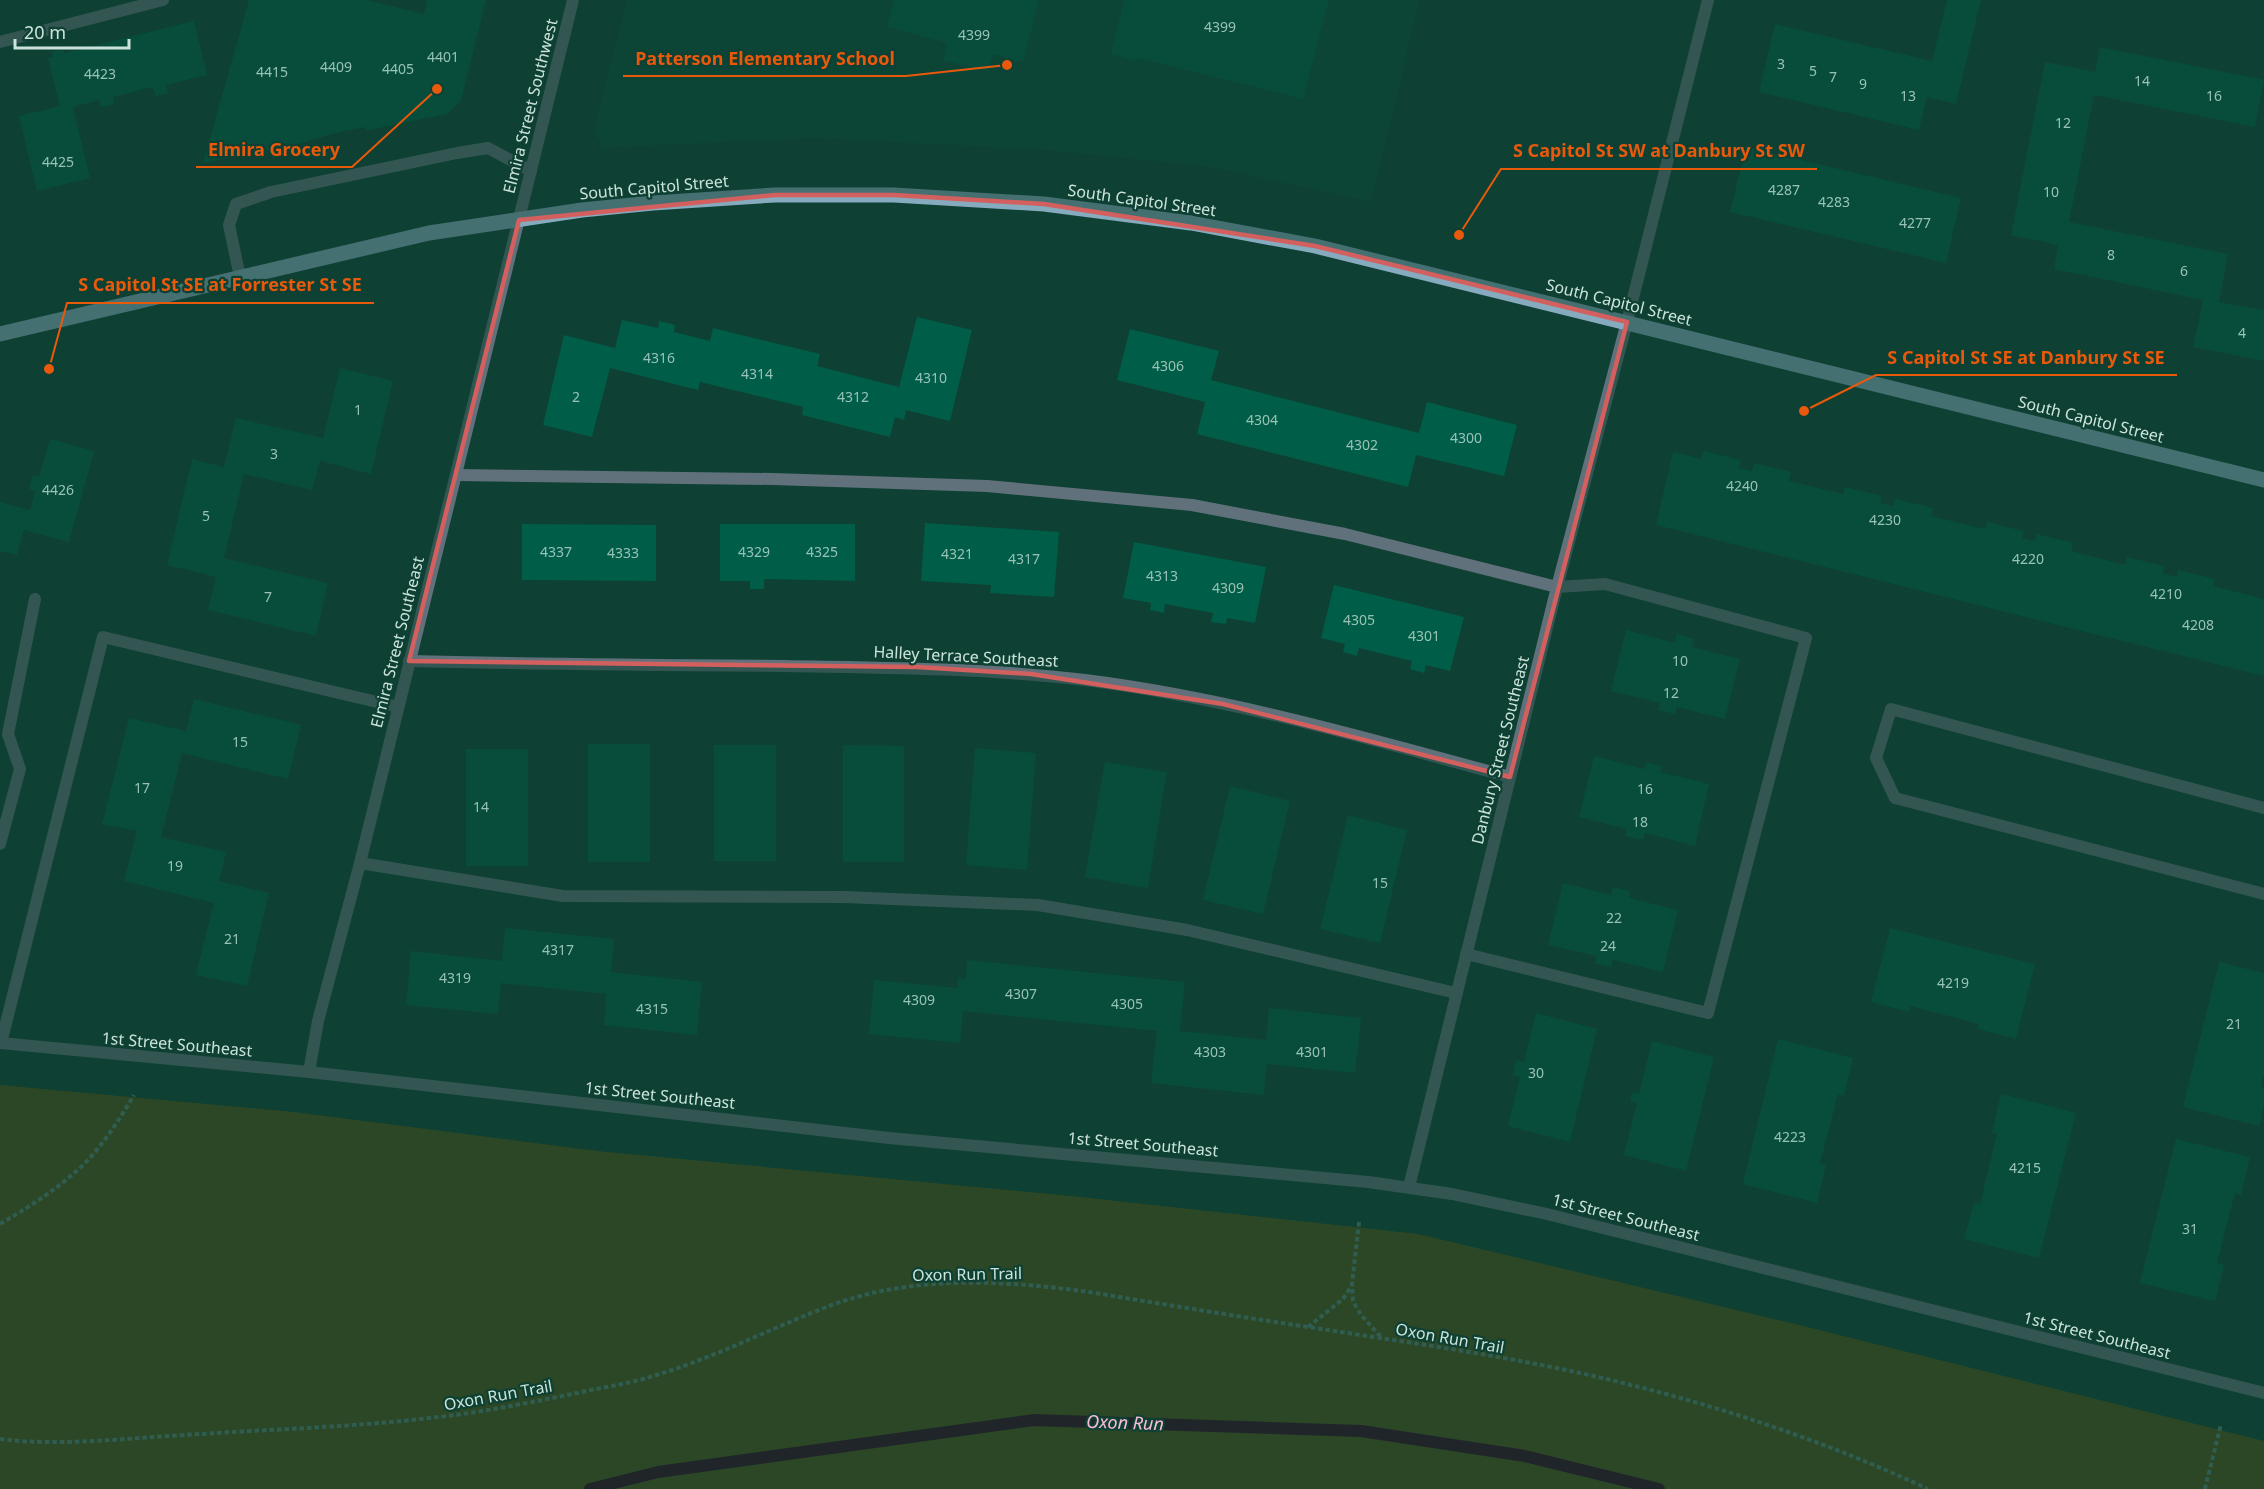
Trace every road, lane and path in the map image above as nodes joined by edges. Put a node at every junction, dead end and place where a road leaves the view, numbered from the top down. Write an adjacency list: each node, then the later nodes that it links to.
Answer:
1 (163, 0): 4 (street)
2 (573, 0): 5 (street, Elmira Street Southwest)
3 (1708, 0): 8 (street, Danbury Street Southeast)
4 (0, 42)
5 (531, 171): 6 (street, Elmira Street Southwest); 7 (street)
6 (519, 220): 7 (main road, South Capitol Street); 8 (main road, South Capitol Street); 10 (street, Elmira Street Southeast)
7 (240, 277): 9 (main road, South Capitol Street)
8 (1627, 322): 11 (main road, South Capitol Street); 12 (street, Danbury Street Southeast)
9 (0, 334)
10 (456, 475): 12 (street); 14 (street, Elmira Street Southeast)
11 (2264, 480)
12 (1557, 587): 16 (street, Danbury Street Southeast); 21 (street)
13 (35, 599): 18 (street)
14 (409, 661): 15 (street, Elmira Street Southeast); 16 (street, Halley Terrace Southeast)
15 (398, 707): 19 (street, Elmira Street Southeast); 23 (street)
16 (1510, 777): 21 (street, Danbury Street Southeast)
17 (2264, 808): 20 (street)
18 (0, 844)
19 (360, 863): 22 (street); 24 (street, Elmira Street Southeast)
20 (2264, 894)
21 (1466, 954): 22 (street, Danbury Street Southeast)
22 (1456, 993): 26 (street, Danbury Street Southeast)
23 (0, 1043): 24 (street, 1st Street Southeast)
24 (309, 1072): 26 (street, 1st Street Southeast)
25 (134, 1095): 28 (path)
26 (1408, 1187): 32 (street, 1st Street Southeast)
27 (1359, 1222): 29 (path)
28 (0, 1224)
29 (1352, 1284): 30 (path); 31 (path)
30 (1308, 1327): 31 (path, Oxon Run Trail); 34 (path, Oxon Run Trail)
31 (1382, 1338): 35 (path, Oxon Run Trail)
32 (2264, 1393)
33 (2221, 1424): 36 (path)
34 (0, 1439)
35 (1928, 1489)
36 (2205, 1489)

